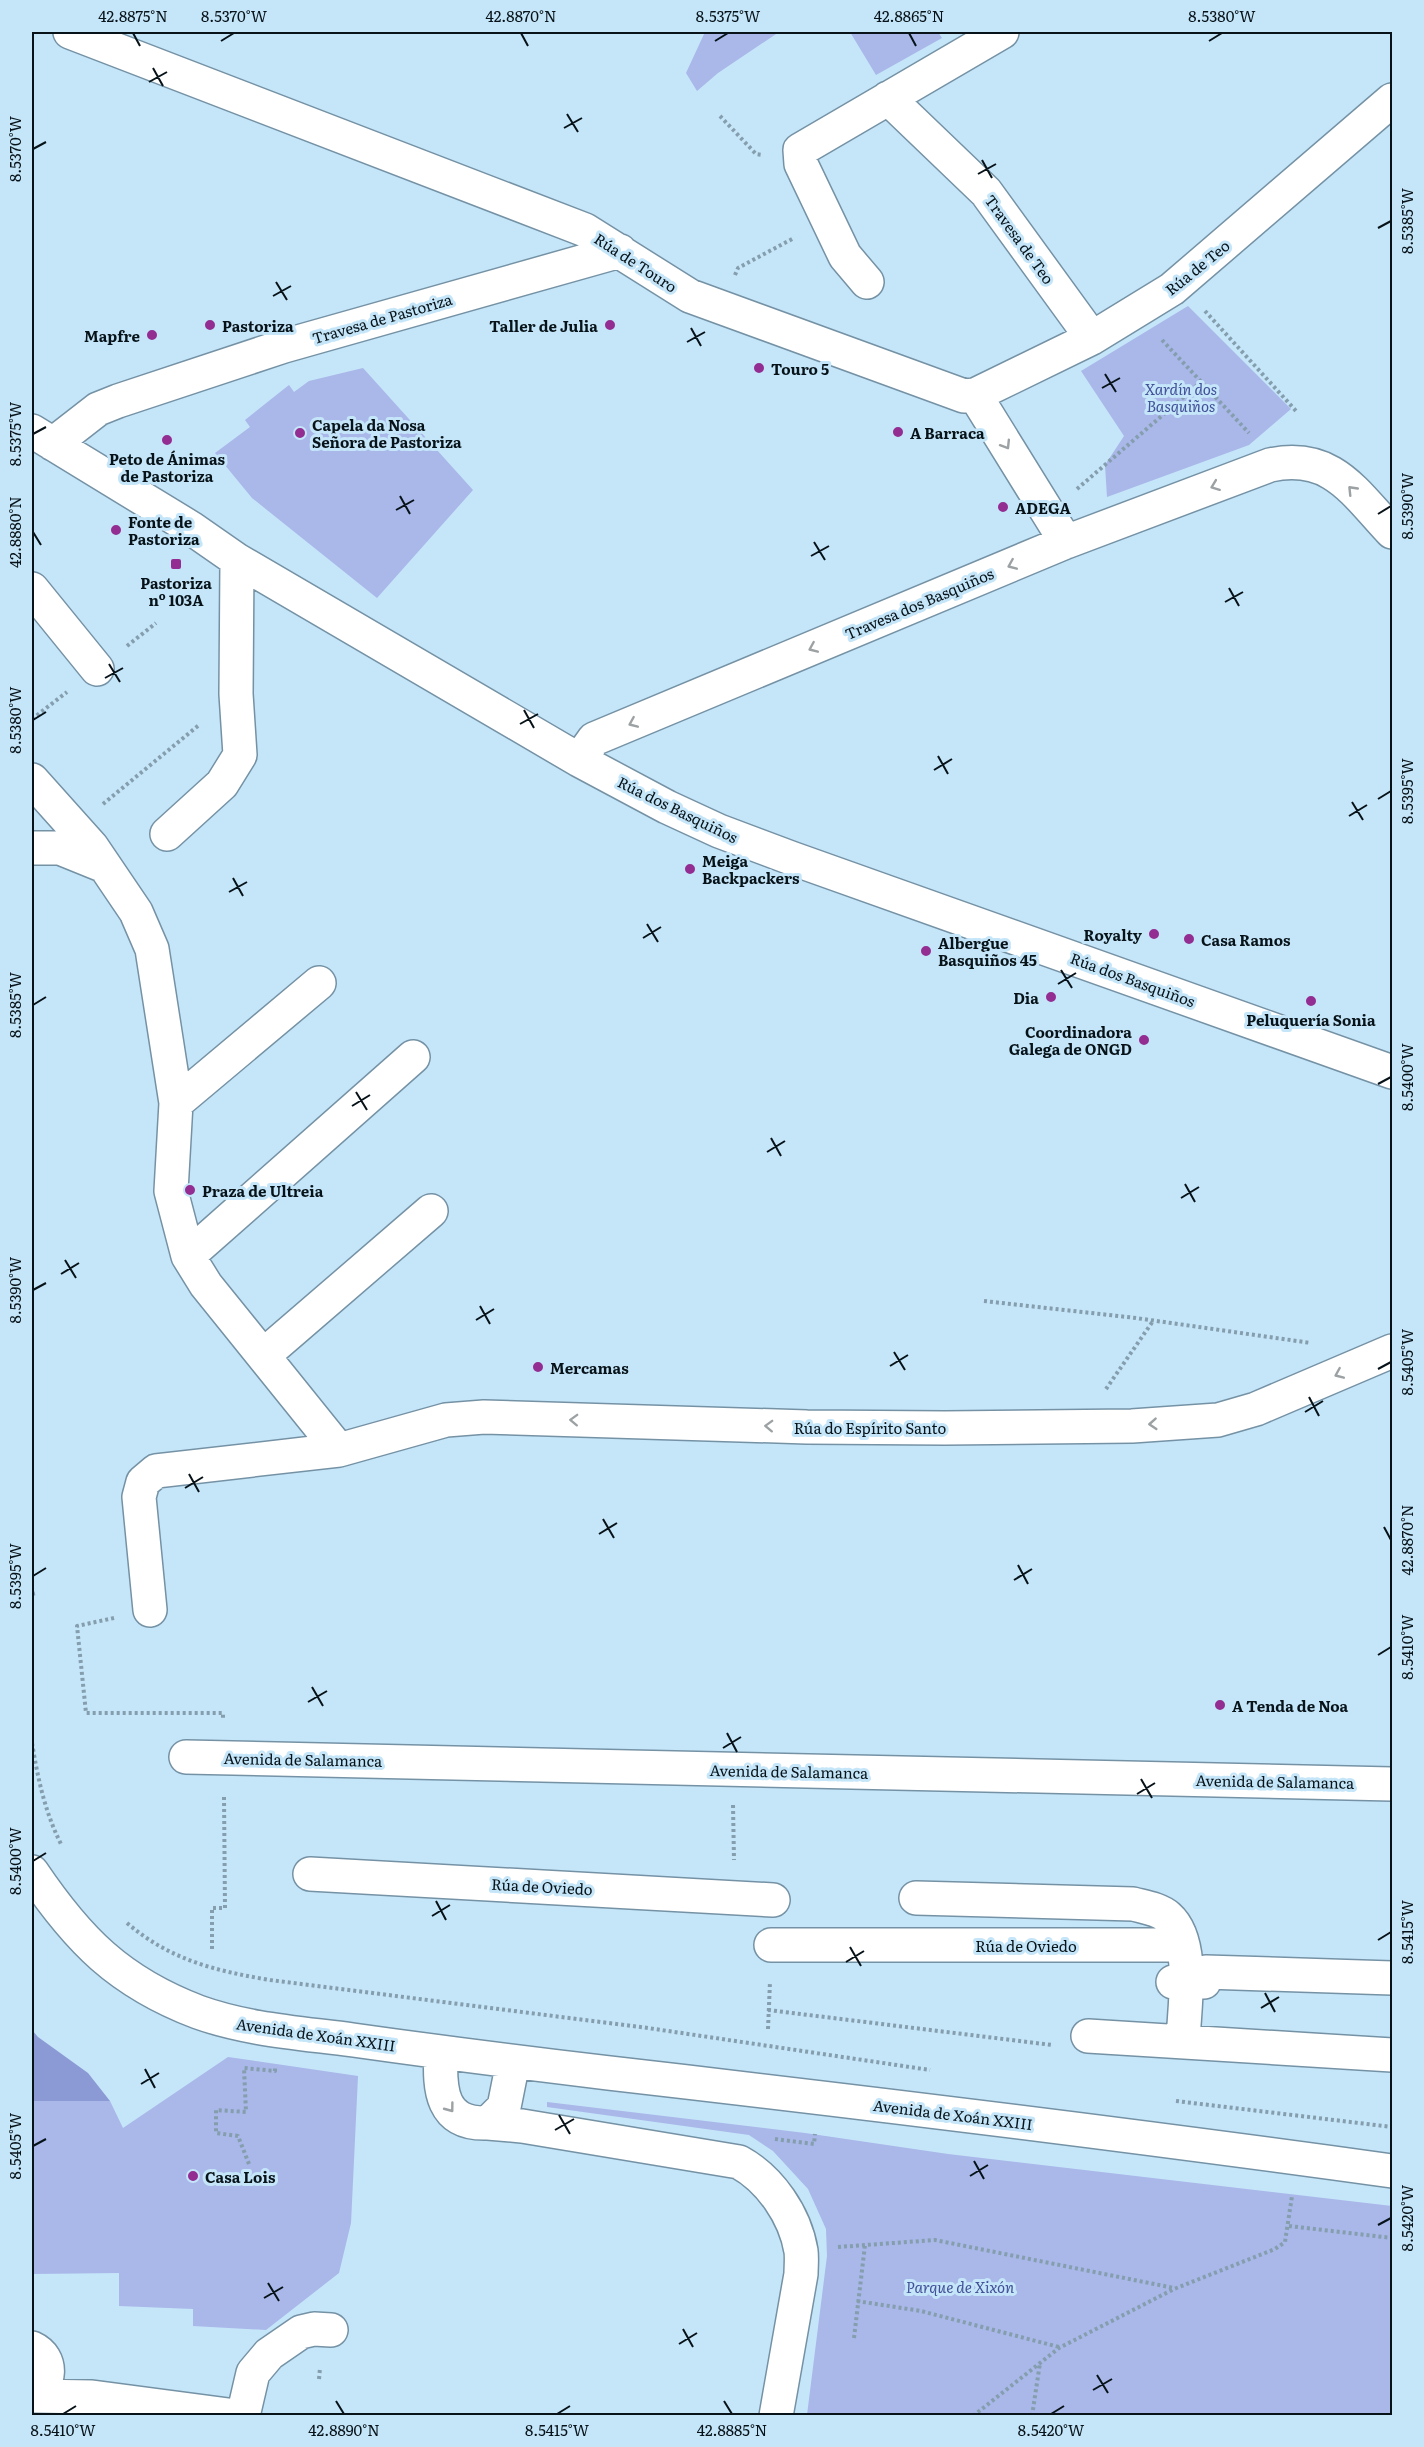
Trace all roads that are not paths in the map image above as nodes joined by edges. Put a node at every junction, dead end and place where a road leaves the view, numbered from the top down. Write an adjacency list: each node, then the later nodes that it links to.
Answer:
1 (70, 32): 5 (street, Rúa de Touro)
2 (1002, 32): 3 (street)
3 (888, 98): 6 (street); 7 (street, Travesa de Teo)
4 (1392, 99): 7 (street, Rúa de Teo)
5 (620, 251): 8 (street, Rúa de Touro); 9 (street, Travesa de Pastoriza)
6 (867, 282)
7 (1092, 338): 8 (street, Rúa de Teo)
8 (975, 395): 11 (street, one-way to 11)
9 (42, 438): 12 (street, Rúa dos Basquiños)
10 (1392, 532): 11 (street, Travesa dos Basquiños, one-way to 11)
11 (1066, 542): 15 (street, Travesa dos Basquiños, one-way to 15)
12 (237, 560): 15 (street, Rúa dos Basquiños); 18 (street)
13 (32, 589): 14 (street)
14 (97, 669)
15 (579, 760): 23 (street, Rúa dos Basquiños)
16 (32, 780): 17 (street)
17 (41, 811): 20 (street)
18 (167, 834)
19 (32, 848): 20 (street)
20 (98, 856): 24 (street)
21 (319, 983): 24 (street)
22 (413, 1057): 26 (street)
23 (1392, 1072)
24 (176, 1103): 26 (street)
25 (431, 1211): 28 (street)
26 (188, 1256): 28 (street)
27 (1392, 1351): 29 (street, Rúa do Espírito Santo, one-way to 29)
28 (264, 1355): 29 (street)
29 (339, 1450): 30 (street)
30 (150, 1610)
31 (186, 1757): 32 (street, Avenida de Salamanca)
32 (1392, 1784)
33 (32, 1872): 43 (street, Avenida de Xoán XXIII)
34 (310, 1874): 36 (street, Rúa de Oviedo)
35 (916, 1898): 40 (street)
36 (773, 1900)
37 (771, 1945): 38 (street, Rúa de Oviedo)
38 (1173, 1945)
39 (1392, 1978): 40 (street)
40 (1179, 1982): 42 (street)
41 (1088, 2036): 42 (street)
42 (1183, 2042): 44 (street)
43 (441, 2052): 45 (street, Avenida de Xoán XXIII); 46 (street, one-way to 46)
44 (1392, 2055)
45 (513, 2062): 46 (street); 47 (street, Avenida de Xoán XXIII)
46 (505, 2119): 54 (street)
47 (1392, 2171)
48 (331, 2330): 53 (street)
49 (39, 2356): 50 (street); 51 (street)
50 (33, 2396): 51 (street)
51 (92, 2397): 52 (street)
52 (236, 2415)
53 (243, 2415)
54 (776, 2415)

